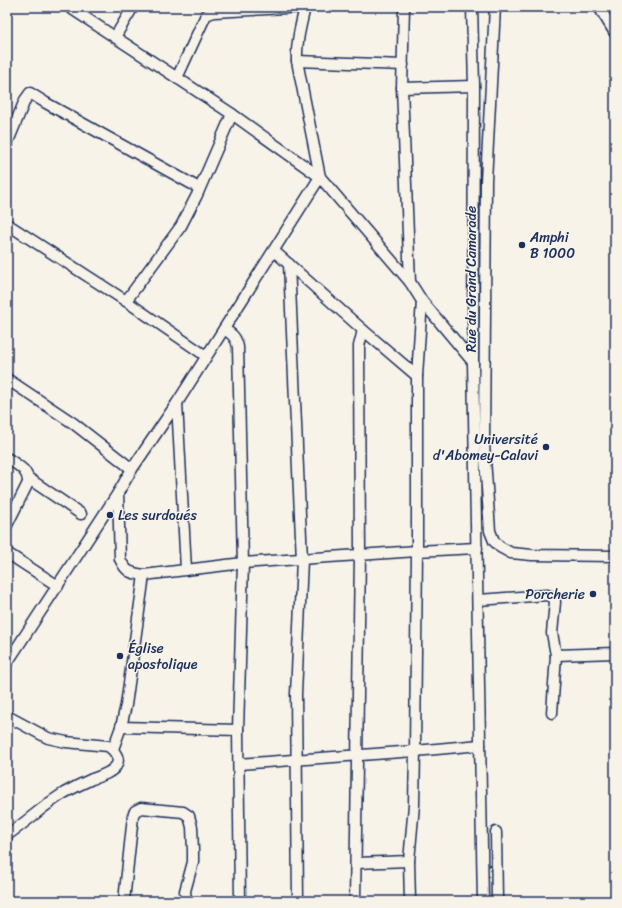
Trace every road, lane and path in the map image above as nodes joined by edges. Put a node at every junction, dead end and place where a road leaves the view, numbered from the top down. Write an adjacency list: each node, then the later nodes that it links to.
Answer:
1 (69, 7): 9 (street)
2 (133, 7): 9 (street)
3 (305, 7): 10 (street); 12 (street)
4 (404, 7): 11 (street)
5 (472, 7): 13 (street)
6 (495, 7): 42 (street, Rue du Grand Camarade)
7 (599, 7): 8 (street)
8 (615, 33)
9 (115, 38): 12 (street)
10 (297, 61): 11 (street); 17 (street)
11 (403, 65): 14 (street)
12 (177, 78): 15 (street)
13 (474, 86): 14 (street); 28 (street)
14 (402, 88): 22 (street)
15 (232, 114): 17 (street); 18 (street)
16 (7, 144): 18 (street)
17 (320, 177): 20 (street); 22 (street)
18 (199, 188): 24 (street)
19 (7, 224): 24 (street)
20 (274, 251): 21 (street); 25 (street)
21 (289, 264): 26 (street); 43 (street)
22 (410, 282): 23 (street)
23 (422, 300): 28 (street); 29 (street)
24 (126, 301): 27 (street)
25 (224, 329): 27 (street); 44 (street)
26 (363, 330): 29 (street); 41 (street)
27 (206, 356): 31 (street)
28 (473, 362): 38 (street)
29 (417, 376): 39 (street)
30 (7, 379): 33 (street)
31 (177, 403): 33 (street); 45 (street)
32 (7, 458): 34 (street)
33 (132, 469): 35 (street)
34 (28, 478): 36 (street); 37 (street)
35 (118, 493): 46 (street); 47 (street)
36 (81, 514)
37 (7, 525)
38 (477, 548): 39 (street); 56 (street)
39 (417, 551): 41 (street); 58 (street)
40 (7, 553): 47 (street)
41 (360, 554): 43 (street); 59 (street)
42 (615, 556)
43 (302, 560): 44 (street); 60 (street)
44 (243, 563): 45 (street); 55 (street)
45 (186, 569): 46 (street)
46 (144, 575): 54 (street)
47 (58, 586): 51 (street)
48 (479, 600): 50 (street)
49 (615, 653): 50 (street)
50 (556, 655): 52 (street)
51 (7, 663)
52 (552, 713)
53 (7, 716): 57 (street)
54 (121, 727): 55 (street); 57 (street)
55 (238, 730): 61 (street)
56 (480, 745): 58 (street); 72 (street)
57 (113, 749): 63 (street)
58 (415, 751): 59 (street); 64 (street)
59 (357, 755): 60 (street); 65 (street)
60 (297, 759): 61 (street); 69 (street)
61 (239, 764): 68 (street)
62 (496, 832): 73 (street)
63 (7, 835)
64 (409, 861): 65 (street); 71 (street)
65 (356, 863): 70 (street)
66 (124, 901): 67 (street)
67 (186, 901)
68 (240, 901)
69 (298, 901)
70 (355, 901)
71 (410, 901)
72 (483, 901)
73 (496, 901)

